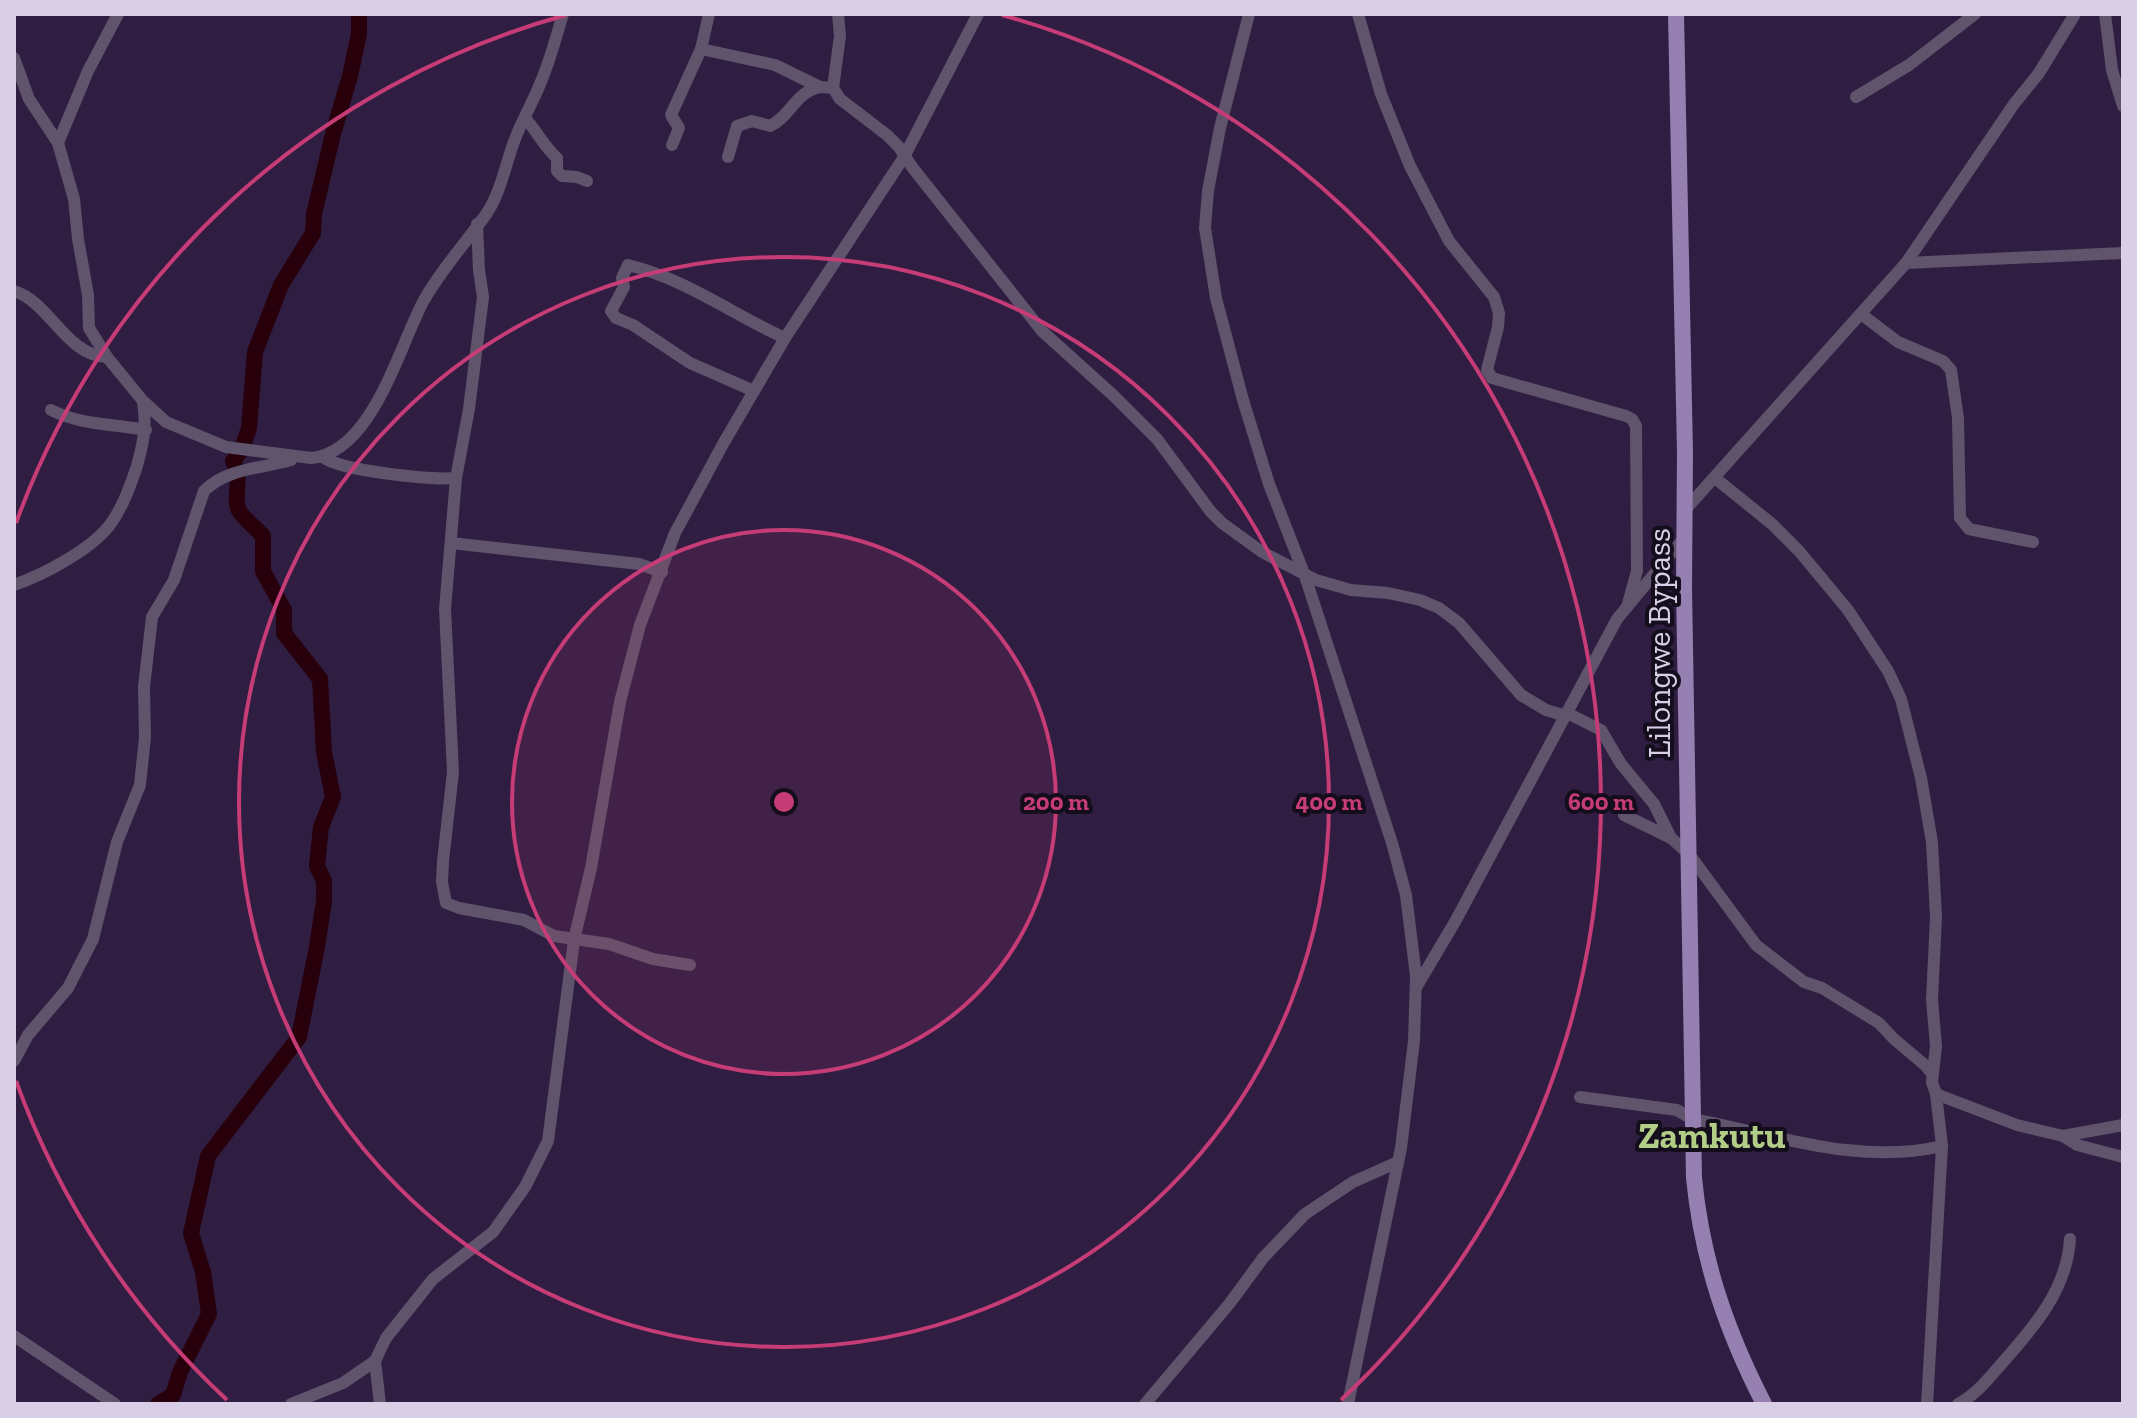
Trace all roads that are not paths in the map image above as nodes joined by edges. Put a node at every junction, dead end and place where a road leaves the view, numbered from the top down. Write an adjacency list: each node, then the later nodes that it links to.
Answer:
1 (118, 14): 18 (street)
2 (563, 14): 17 (street)
3 (709, 14): 12 (street)
4 (838, 14): 14 (street)
5 (978, 14): 21 (street)
6 (1249, 14): 43 (street)
7 (1358, 14): 45 (street)
8 (1676, 14): 38 (main road, Lilongwe Bypass)
9 (1975, 14): 15 (street)
10 (2075, 14): 25 (street)
11 (2105, 14): 16 (street)
12 (701, 49): 14 (street); 19 (street)
13 (14, 58): 18 (street)
14 (827, 88): 20 (street); 21 (street)
15 (1856, 97)
16 (2123, 106)
17 (525, 118): 22 (street); 23 (street)
18 (58, 143): 29 (street)
19 (672, 145)
20 (728, 157)
21 (904, 157): 28 (street); 43 (street)
22 (587, 181)
23 (477, 224): 34 (street); 36 (street)
24 (2123, 253): 25 (street)
25 (1906, 263): 27 (street)
26 (14, 291): 29 (street)
27 (1861, 314): 37 (street); 40 (street)
28 (785, 338): 30 (street); 30 (street)
29 (107, 357): 31 (street)
30 (754, 391): 42 (street)
31 (143, 401): 33 (street); 35 (street)
32 (51, 410): 33 (street)
33 (146, 430): 44 (street)
34 (323, 457): 35 (street); 36 (street)
35 (298, 458): 53 (street)
36 (456, 478): 41 (street)
37 (1715, 478): 38 (street); 54 (street)
38 (1685, 510): 39 (main road, Lilongwe Bypass)
39 (1685, 537): 45 (street); 49 (main road, Lilongwe Bypass)
40 (2033, 542)
41 (451, 543): 42 (street); 50 (street)
42 (662, 572): 50 (street)
43 (1305, 576): 46 (street); 52 (street)
44 (15, 586)
45 (1627, 607): 46 (street)
46 (1567, 714): 48 (street); 52 (street)
47 (1624, 815): 48 (street)
48 (1671, 838): 49 (street)
49 (1689, 854): 54 (street); 57 (main road, Lilongwe Bypass)
50 (574, 940): 51 (street); 65 (street)
51 (690, 965)
52 (1416, 989): 62 (street)
53 (14, 1061)
54 (1932, 1074): 55 (street)
55 (1936, 1094): 59 (street); 60 (street)
56 (1580, 1097): 57 (street)
57 (1692, 1119): 60 (street); 71 (main road, Lilongwe Bypass)
58 (2123, 1125): 59 (street)
59 (2063, 1136): 61 (street)
60 (1942, 1146): 72 (street)
61 (2122, 1154)
62 (1398, 1162): 69 (street); 70 (street)
63 (2070, 1239): 73 (street)
64 (14, 1336): 66 (street)
65 (375, 1361): 67 (street); 68 (street)
66 (115, 1404)
67 (291, 1404)
68 (380, 1404)
69 (1145, 1404)
70 (1348, 1404)
71 (1764, 1404)
72 (1927, 1404)
73 (1958, 1404)

